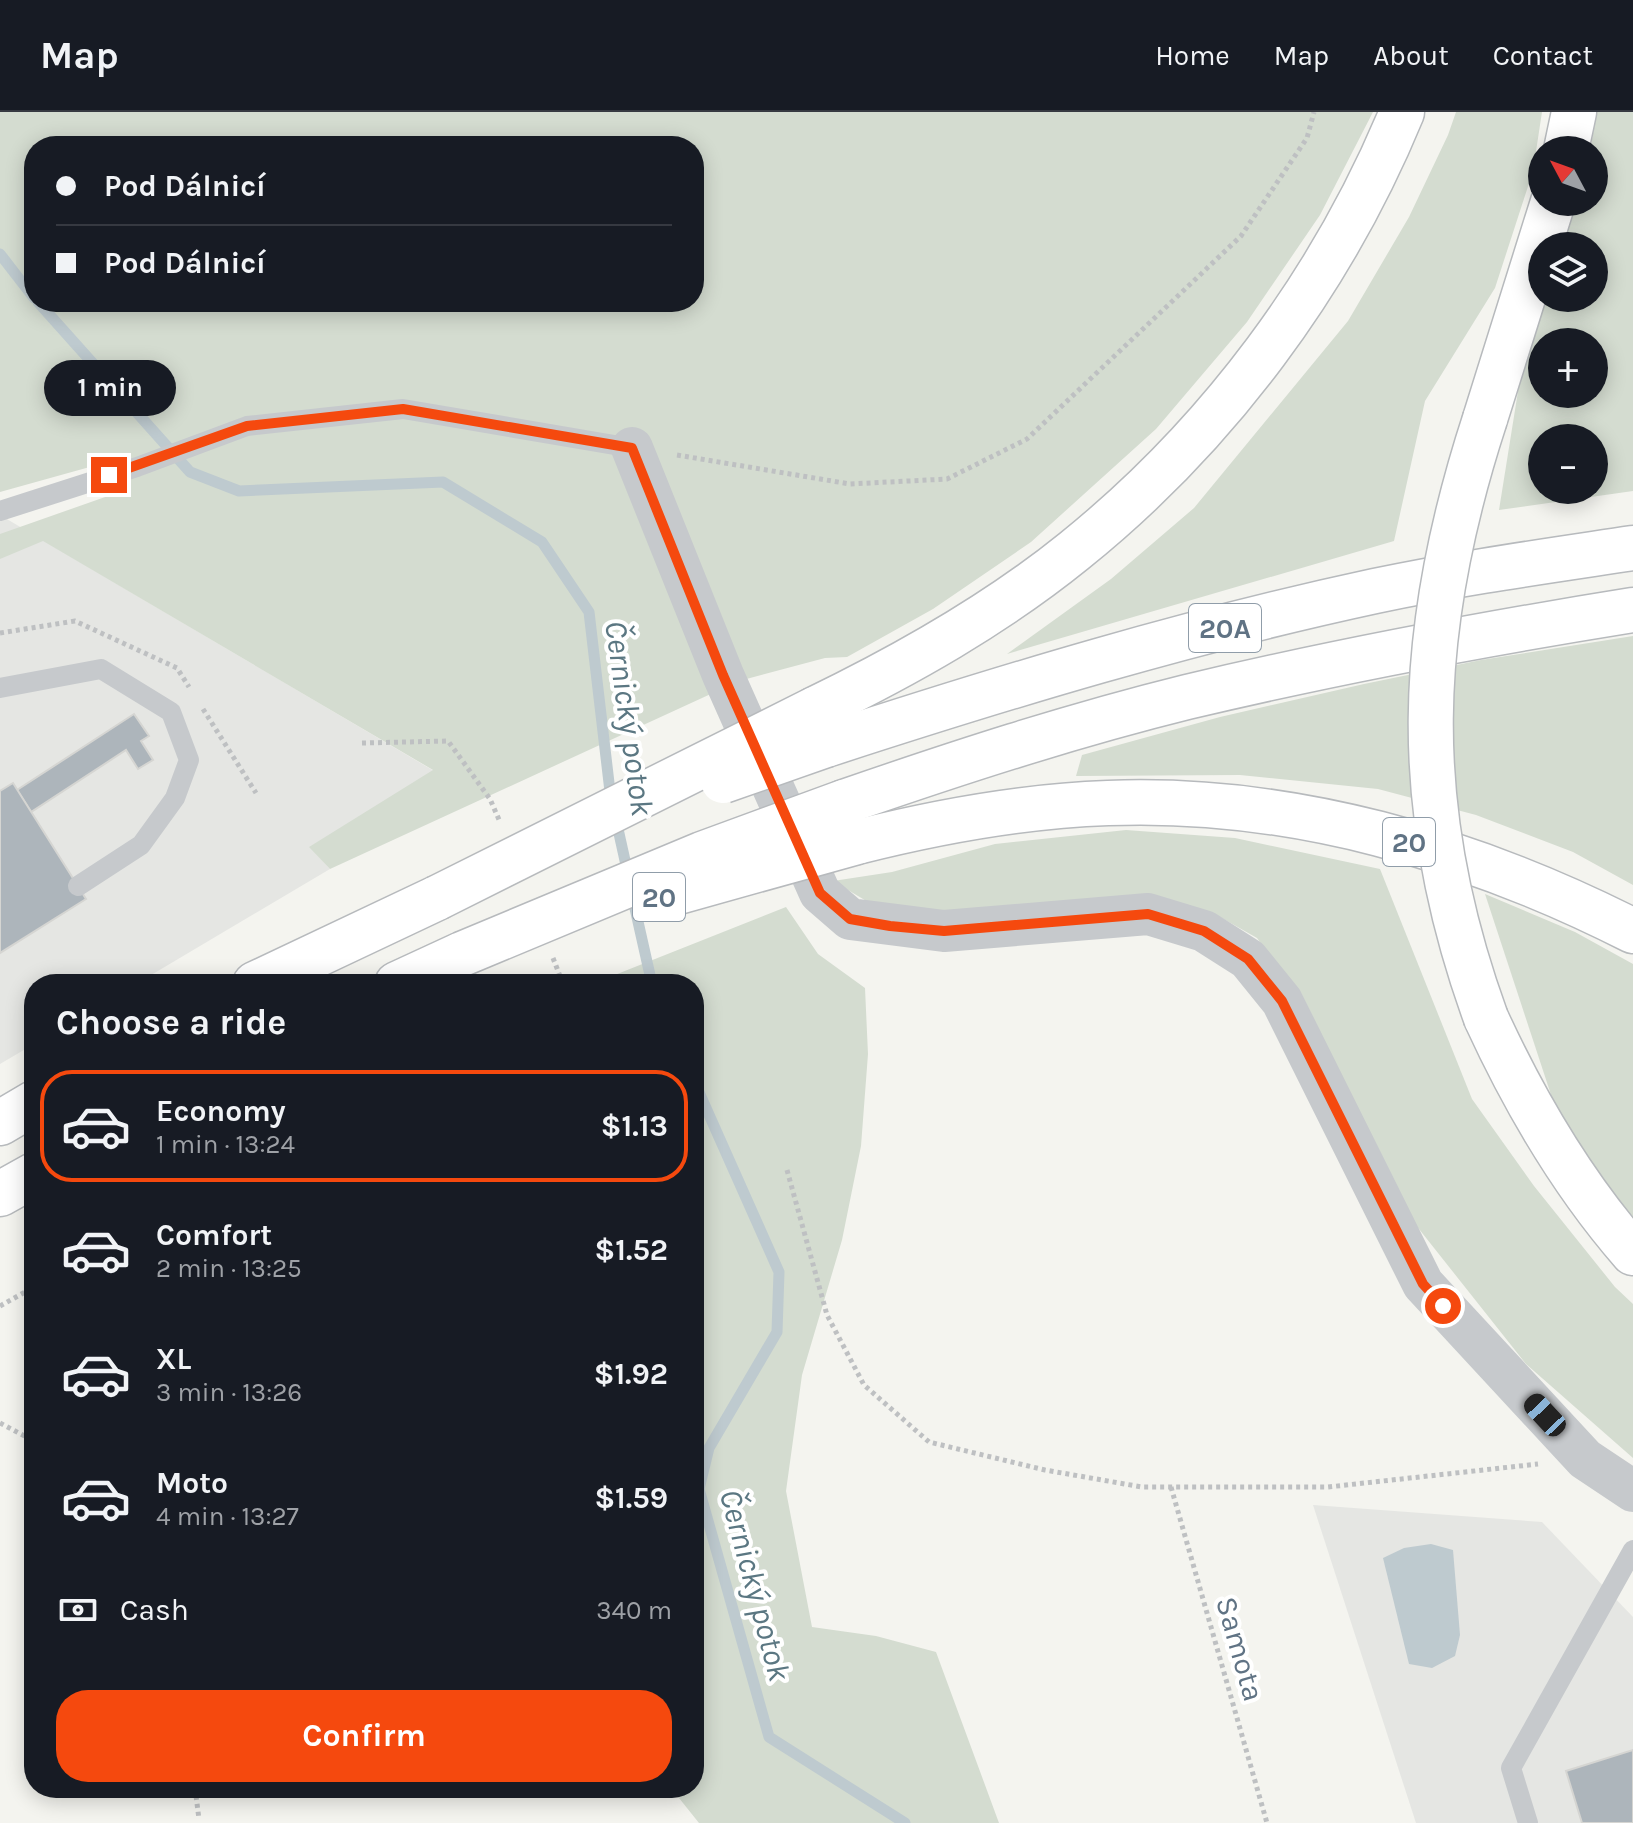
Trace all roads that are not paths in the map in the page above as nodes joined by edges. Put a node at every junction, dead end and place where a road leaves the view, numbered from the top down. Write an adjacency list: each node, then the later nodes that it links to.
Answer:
1 (1402, 112): 10 (highway)
2 (1574, 112): 3 (highway)
3 (1569, 136)
4 (1549, 216): 20 (highway, bridge)
5 (632, 448): 6 (lane); 21 (street)
6 (0, 511)
7 (1633, 548): 10 (highway, 20A)
8 (1633, 610): 11 (highway)
9 (0, 688): 12 (lane)
10 (821, 727): 14 (highway, bridge)
11 (851, 822): 13 (highway, 20); 15 (highway, bridge)
12 (78, 886)
13 (1633, 931)
14 (276, 974)
15 (419, 974)
16 (24, 1109): 17 (highway)
17 (0, 1123)
18 (24, 1181): 19 (highway)
19 (0, 1194)
20 (1633, 1253)
21 (1633, 1491)
22 (1633, 1550): 23 (lane)
23 (1528, 1823)

